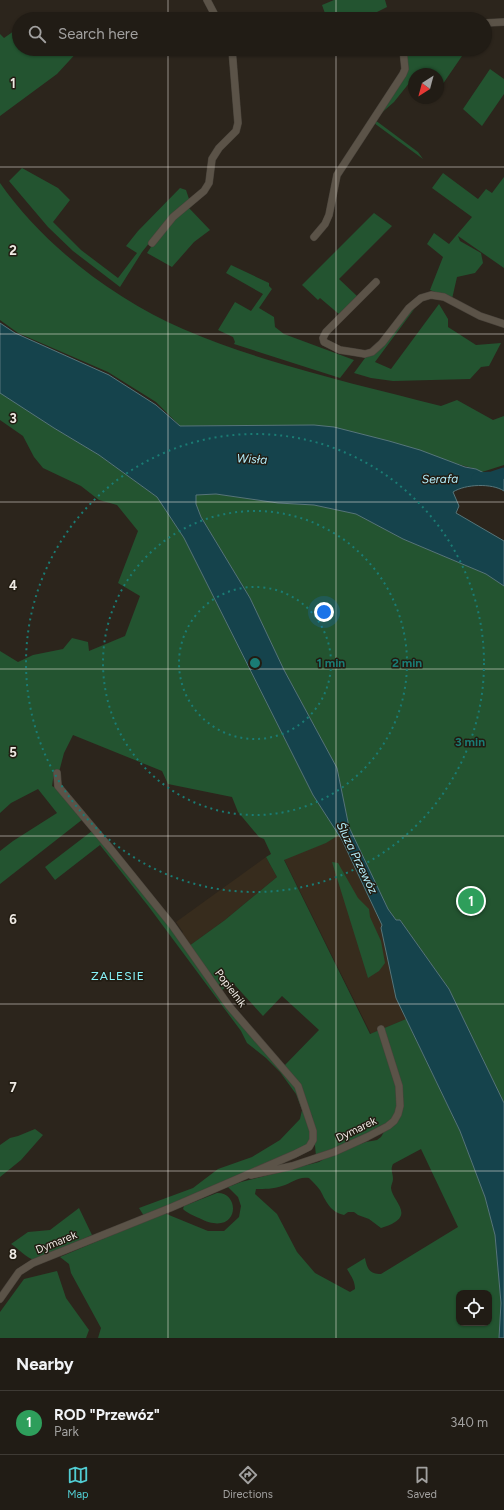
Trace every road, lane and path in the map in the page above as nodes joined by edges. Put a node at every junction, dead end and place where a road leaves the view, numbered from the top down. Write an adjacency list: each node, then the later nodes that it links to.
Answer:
1 (207, 0): 2 (street)
2 (213, 12)
3 (504, 22): 4 (street)
4 (492, 23)
5 (233, 56): 8 (street)
6 (404, 56): 7 (street)
7 (314, 237)
8 (152, 243)
9 (376, 282): 10 (street)
10 (504, 324)
11 (57, 773): 13 (street, Popielnik)
12 (381, 1029): 13 (street, Dymarek)
13 (234, 1180): 14 (street, Popielnik)
14 (221, 1185): 15 (street, Dymarek)
15 (0, 1299)

